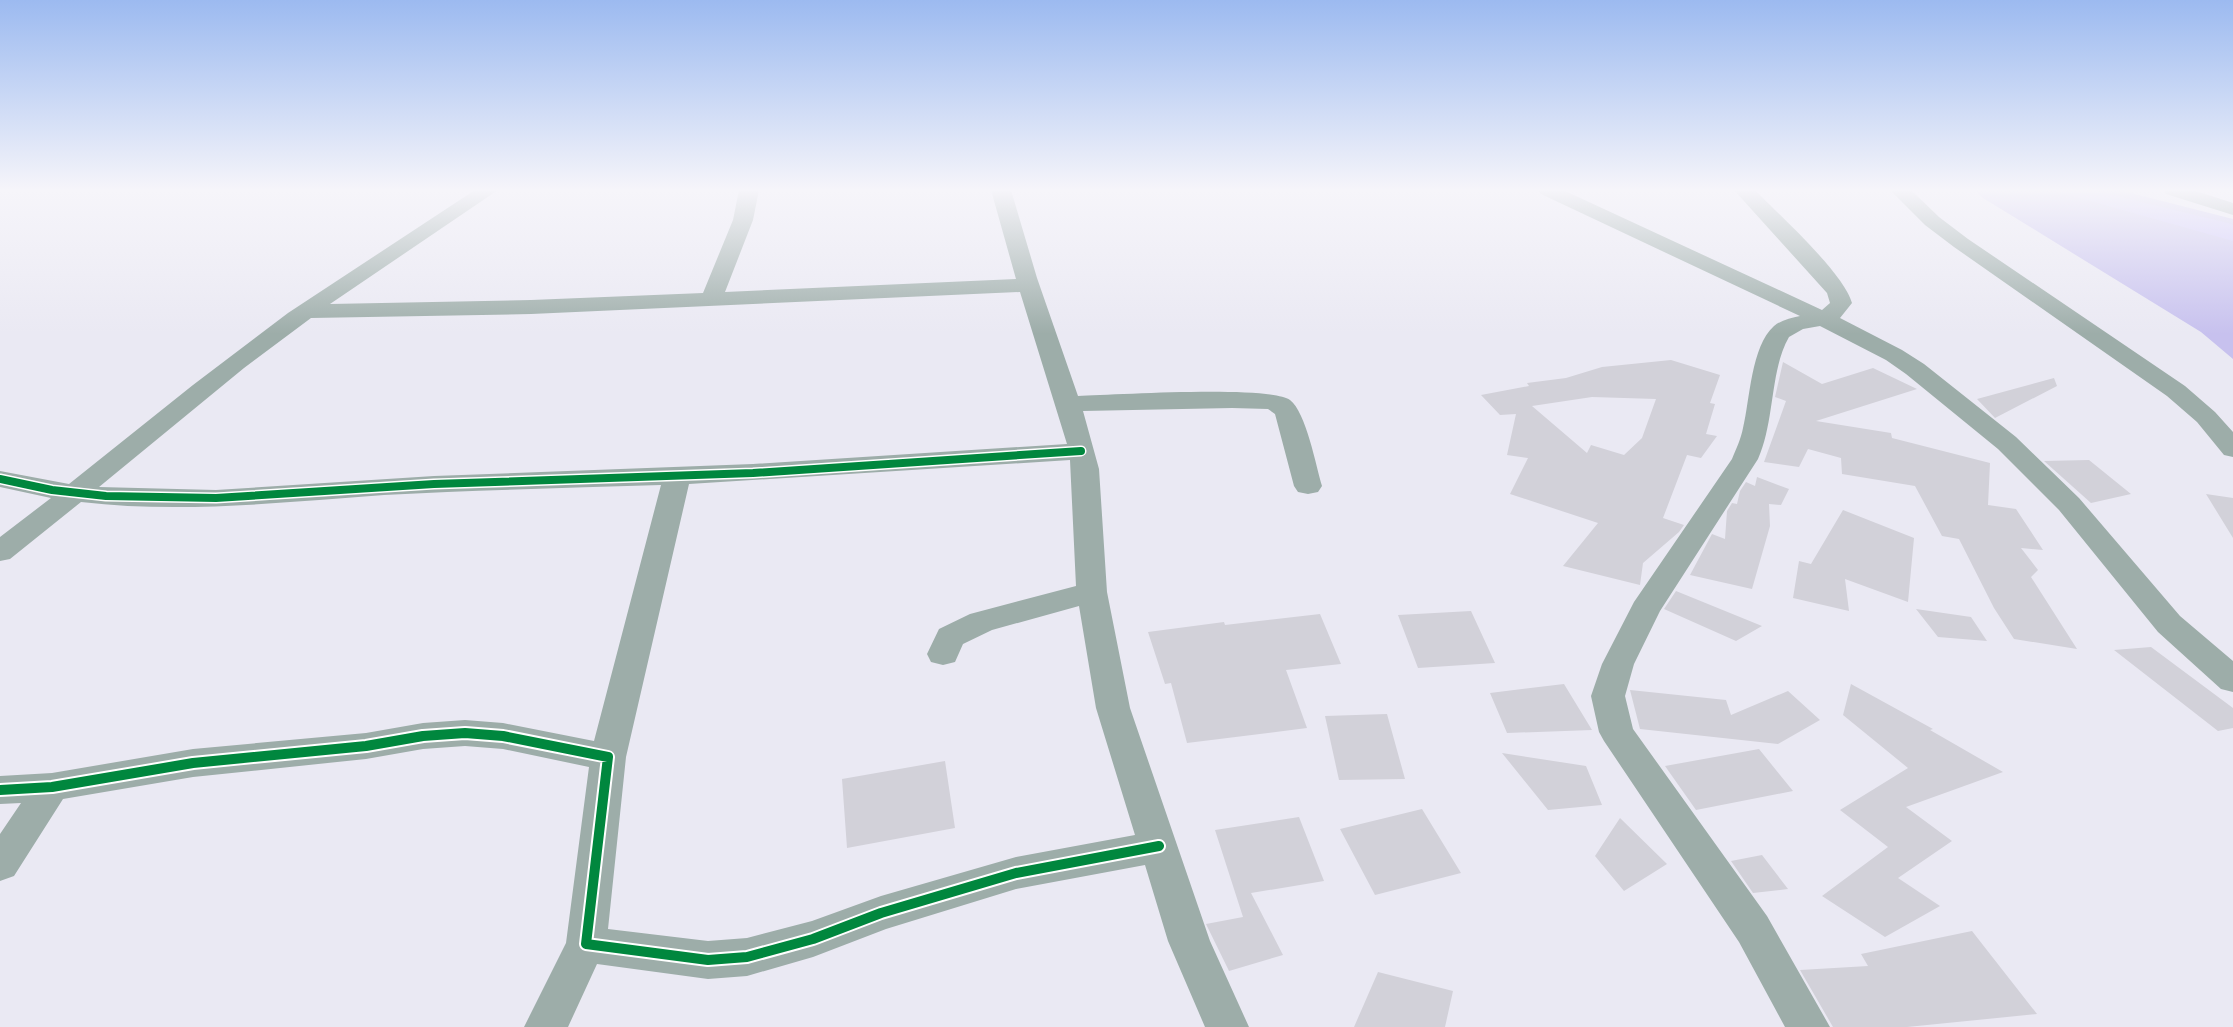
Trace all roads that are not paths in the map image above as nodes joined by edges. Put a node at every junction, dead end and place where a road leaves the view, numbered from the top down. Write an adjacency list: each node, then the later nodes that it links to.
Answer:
1 (416, 238): 9 (street)
2 (736, 238): 8 (street)
3 (1015, 238): 7 (street)
4 (1651, 238): 10 (street)
5 (1788, 238): 10 (street)
6 (1954, 238): 12 (street)
7 (1029, 285): 8 (street); 11 (street)
8 (712, 297): 9 (street)
9 (306, 311): 17 (street)
10 (1824, 319): 21 (street); 30 (street)
11 (1069, 404): 13 (street); 16 (street)
12 (2233, 448)
13 (1081, 451): 14 (street); 19 (street)
14 (677, 476): 17 (street); 22 (street)
15 (0, 479): 17 (street)
16 (1308, 486)
17 (78, 492): 18 (street)
18 (0, 552)
19 (1092, 592): 20 (street); 25 (street)
20 (943, 654)
21 (2233, 680)
22 (608, 757): 23 (street); 27 (street)
23 (52, 787): 24 (street); 26 (street)
24 (0, 789)
25 (1159, 846): 27 (street); 29 (street)
26 (0, 865)
27 (586, 944): 28 (street)
28 (546, 1027)
29 (1227, 1027)
30 (1808, 1027)

